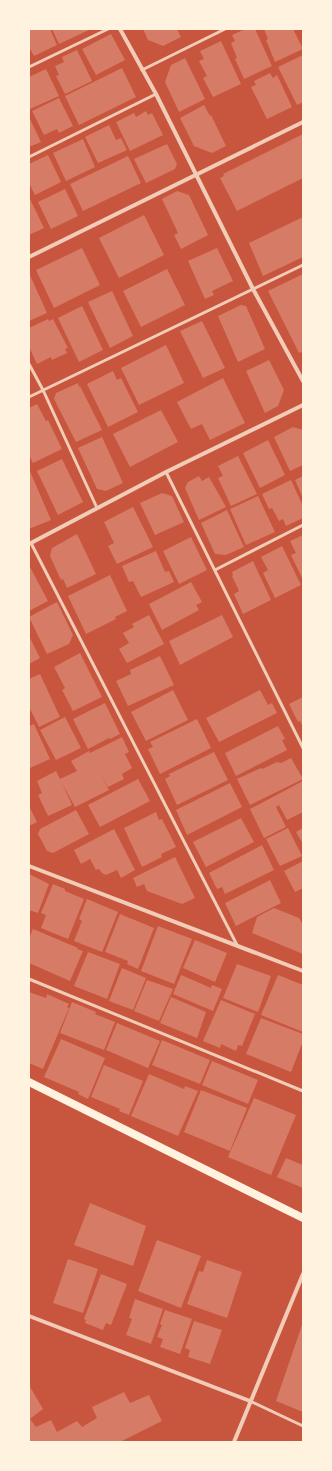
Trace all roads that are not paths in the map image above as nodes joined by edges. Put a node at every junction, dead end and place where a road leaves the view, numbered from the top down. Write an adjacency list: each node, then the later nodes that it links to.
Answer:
1 (108, 29): 4 (lane)
2 (120, 29): 5 (street)
3 (225, 29): 5 (lane)
4 (29, 68)
5 (142, 70): 6 (street)
6 (156, 94): 8 (lane); 9 (street)
7 (303, 122): 9 (street)
8 (29, 157)
9 (196, 174): 10 (street); 12 (street)
10 (29, 257)
11 (303, 265): 12 (lane)
12 (253, 289): 14 (street); 15 (lane)
13 (29, 364): 15 (lane)
14 (303, 380)
15 (43, 390): 16 (lane); 19 (lane)
16 (29, 397)
17 (303, 405): 18 (street)
18 (166, 472): 19 (street); 22 (lane)
19 (97, 508): 21 (street)
20 (303, 525): 22 (lane)
21 (30, 544): 25 (lane)
22 (216, 570): 23 (lane)
23 (303, 748)
24 (29, 866): 25 (street)
25 (237, 945): 26 (street)
26 (303, 971)
27 (29, 979): 29 (lane)
28 (29, 1082): 30 (main road)
29 (303, 1091)
30 (303, 1218)
31 (303, 1274): 33 (street)
32 (29, 1316): 33 (street)
33 (250, 1401): 34 (lane); 35 (street)
34 (303, 1426)
35 (234, 1442)

